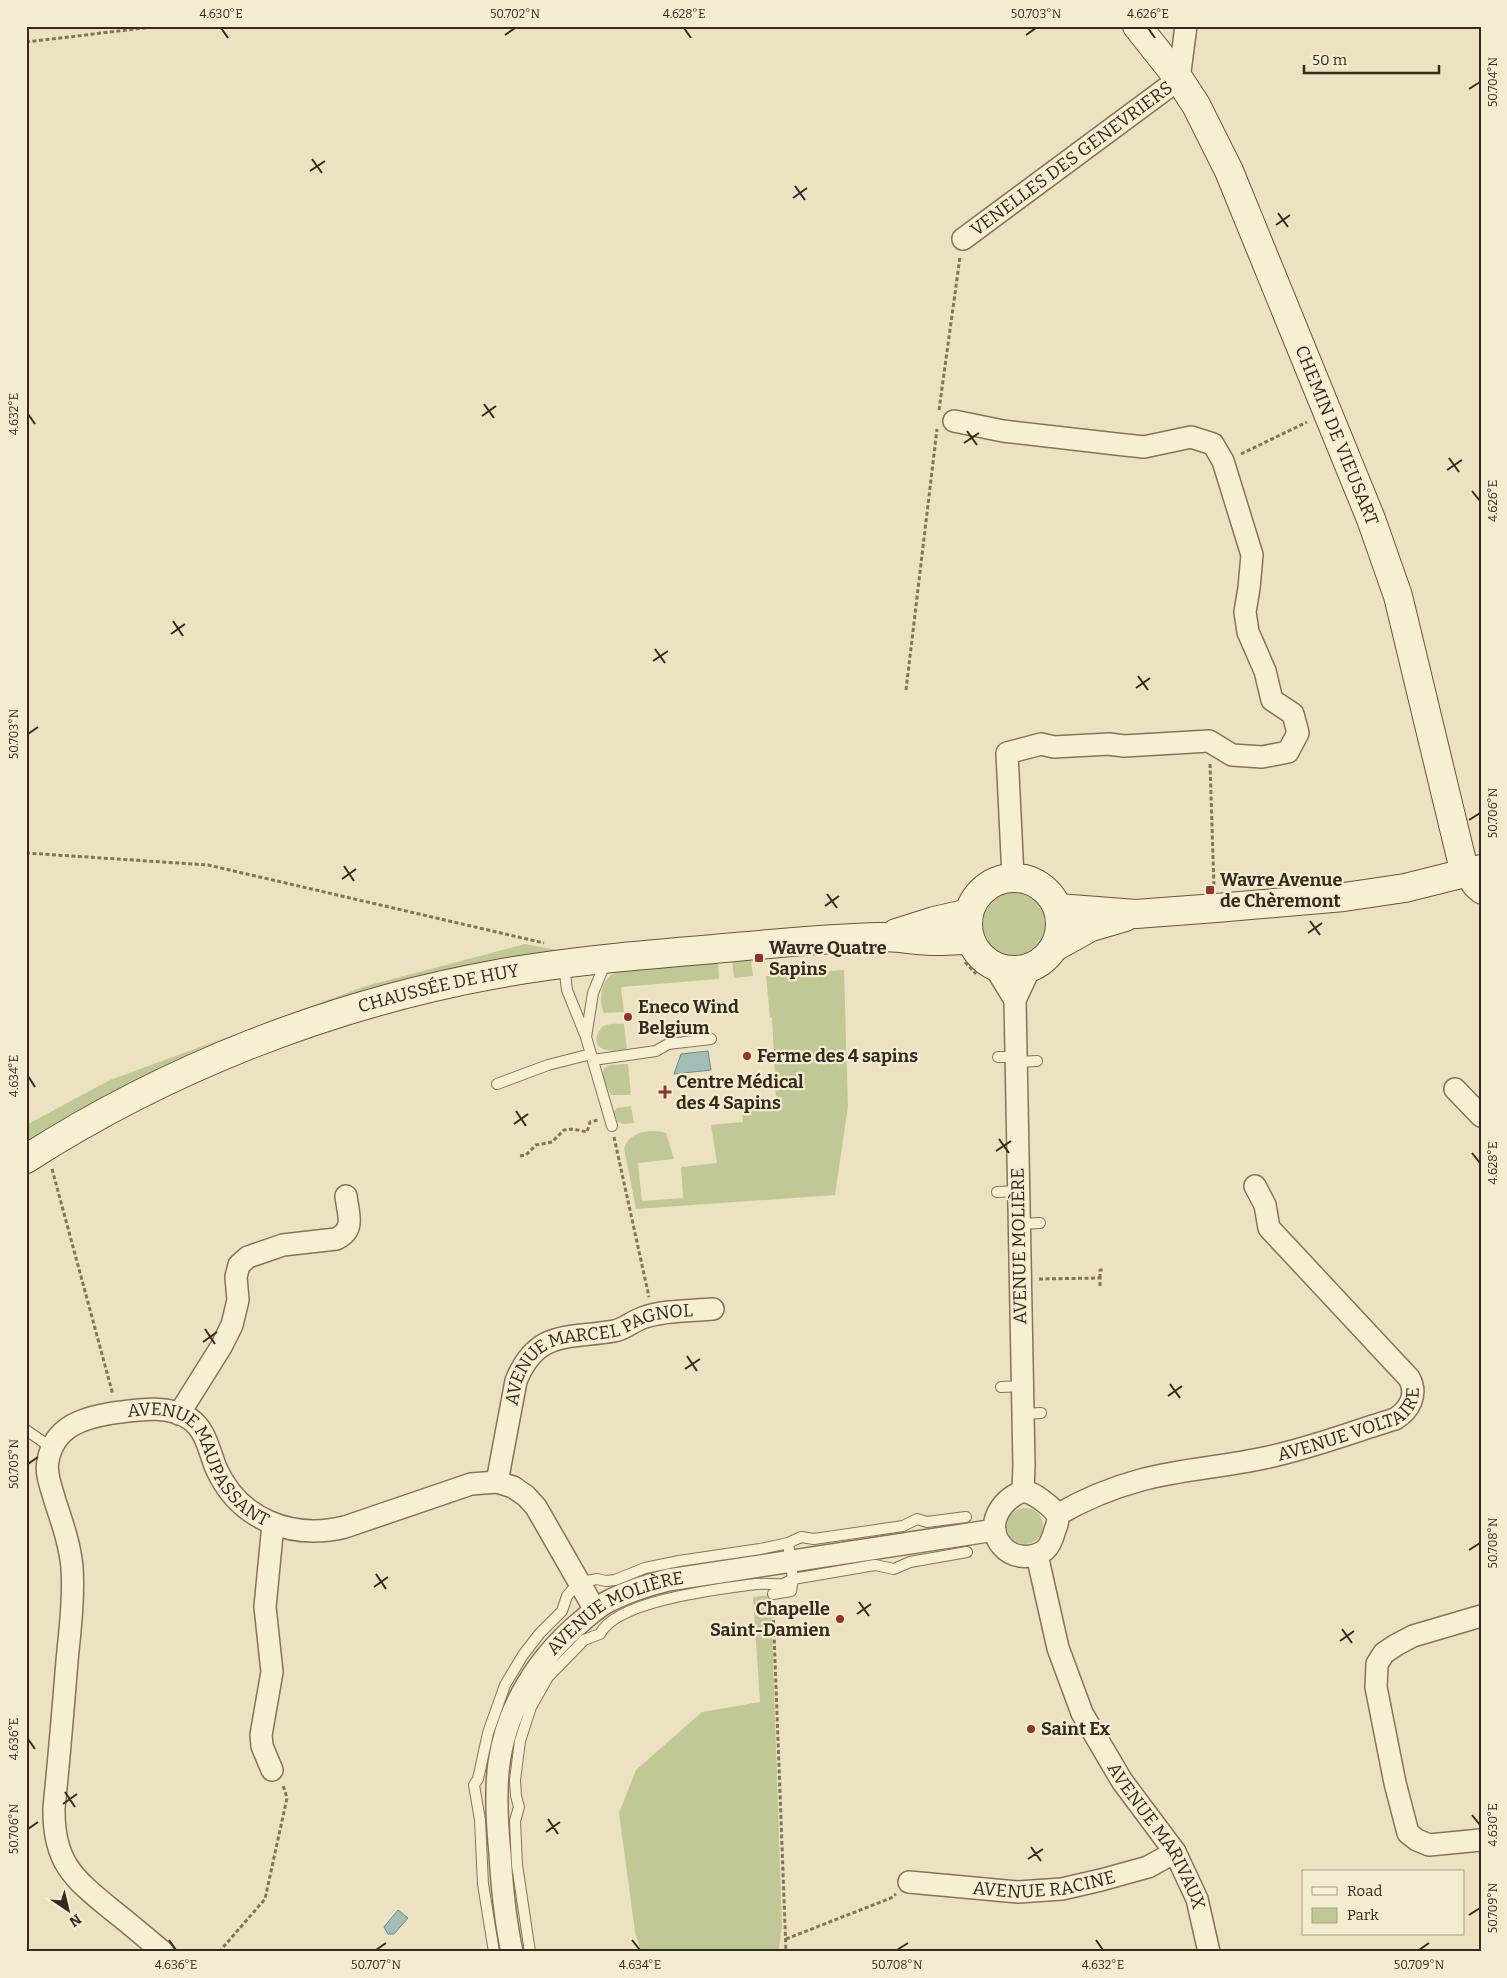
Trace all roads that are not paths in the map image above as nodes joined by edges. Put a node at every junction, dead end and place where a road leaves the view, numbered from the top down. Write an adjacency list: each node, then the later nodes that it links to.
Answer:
1 (1137, 26): 3 (main road, CHEMIN DE VIEUSART)
2 (1186, 26): 3 (street)
3 (1179, 78): 4 (street, VENELLES DES GENEVRIERS); 7 (main road, CHEMIN DE VIEUSART)
4 (962, 239)
5 (946, 421): 6 (street)
6 (1014, 877): 8 (main road); 10 (main road)
7 (1476, 879): 9 (main road)
8 (1058, 908): 9 (main road); 11 (main road)
9 (1136, 914): 11 (main road)
10 (970, 927): 13 (main road, CHAUSSÉE DE HUY); 14 (main road)
11 (1055, 947): 15 (main road)
12 (557, 954): 13 (main road, CHAUSSÉE DE HUY); 17 (lane); 24 (main road, CHAUSSÉE DE HUY)
13 (608, 958): 17 (lane)
14 (995, 967): 15 (main road); 16 (street)
15 (1030, 968): 16 (street, AVENUE MOLIÈRE)
16 (1015, 1000): 26 (street, AVENUE MOLIÈRE)
17 (586, 1037): 19 (lane)
18 (711, 1039): 19 (lane)
19 (592, 1057): 20 (lane); 23 (lane)
20 (497, 1084)
21 (1455, 1089): 22 (street)
22 (1481, 1116)
23 (610, 1121)
24 (36, 1153)
25 (1255, 1186): 39 (street, AVENUE VOLTAIRE)
26 (1018, 1191): 27 (lane); 30 (street, AVENUE MOLIÈRE)
27 (997, 1192)
28 (346, 1196): 34 (street)
29 (1040, 1223): 30 (lane)
30 (1019, 1224): 32 (street, AVENUE MOLIÈRE)
31 (713, 1309): 37 (street, AVENUE MARCEL PAGNOL)
32 (1022, 1386): 33 (lane); 38 (street, AVENUE MOLIÈRE)
33 (1001, 1387)
34 (179, 1414): 36 (street, AVENUE MAUPASSANT); 41 (street, AVENUE MAUPASSANT)
35 (26, 1430): 36 (lane)
36 (52, 1448): 56 (street)
37 (497, 1482): 41 (street, AVENUE MAUPASSANT); 47 (street, AVENUE MAUPASSANT)
38 (1023, 1491): 39 (street); 42 (street)
39 (1057, 1515): 45 (street)
40 (966, 1517): 43 (lane)
41 (273, 1524): 51 (street)
42 (995, 1530): 43 (street, AVENUE MOLIÈRE); 45 (street)
43 (906, 1544): 44 (lane); 46 (street, AVENUE MOLIÈRE)
44 (967, 1552)
45 (1037, 1555): 54 (street, AVENUE MARIVAUX)
46 (790, 1561): 47 (lane); 48 (lane); 50 (street, AVENUE MOLIÈRE)
47 (580, 1585): 50 (street, AVENUE MAUPASSANT); 52 (lane)
48 (773, 1594)
49 (1481, 1616): 53 (street)
50 (600, 1618): 52 (street, AVENUE MOLIÈRE)
51 (272, 1770)
52 (497, 1797): 57 (lane); 58 (street, AVENUE MOLIÈRE); 59 (lane)
53 (1481, 1840)
54 (1175, 1852): 55 (street, AVENUE RACINE); 60 (street, AVENUE MARIVAUX)
55 (909, 1882)
56 (163, 1952)
57 (494, 1952)
58 (512, 1952)
59 (530, 1952)
60 (1209, 1952)

